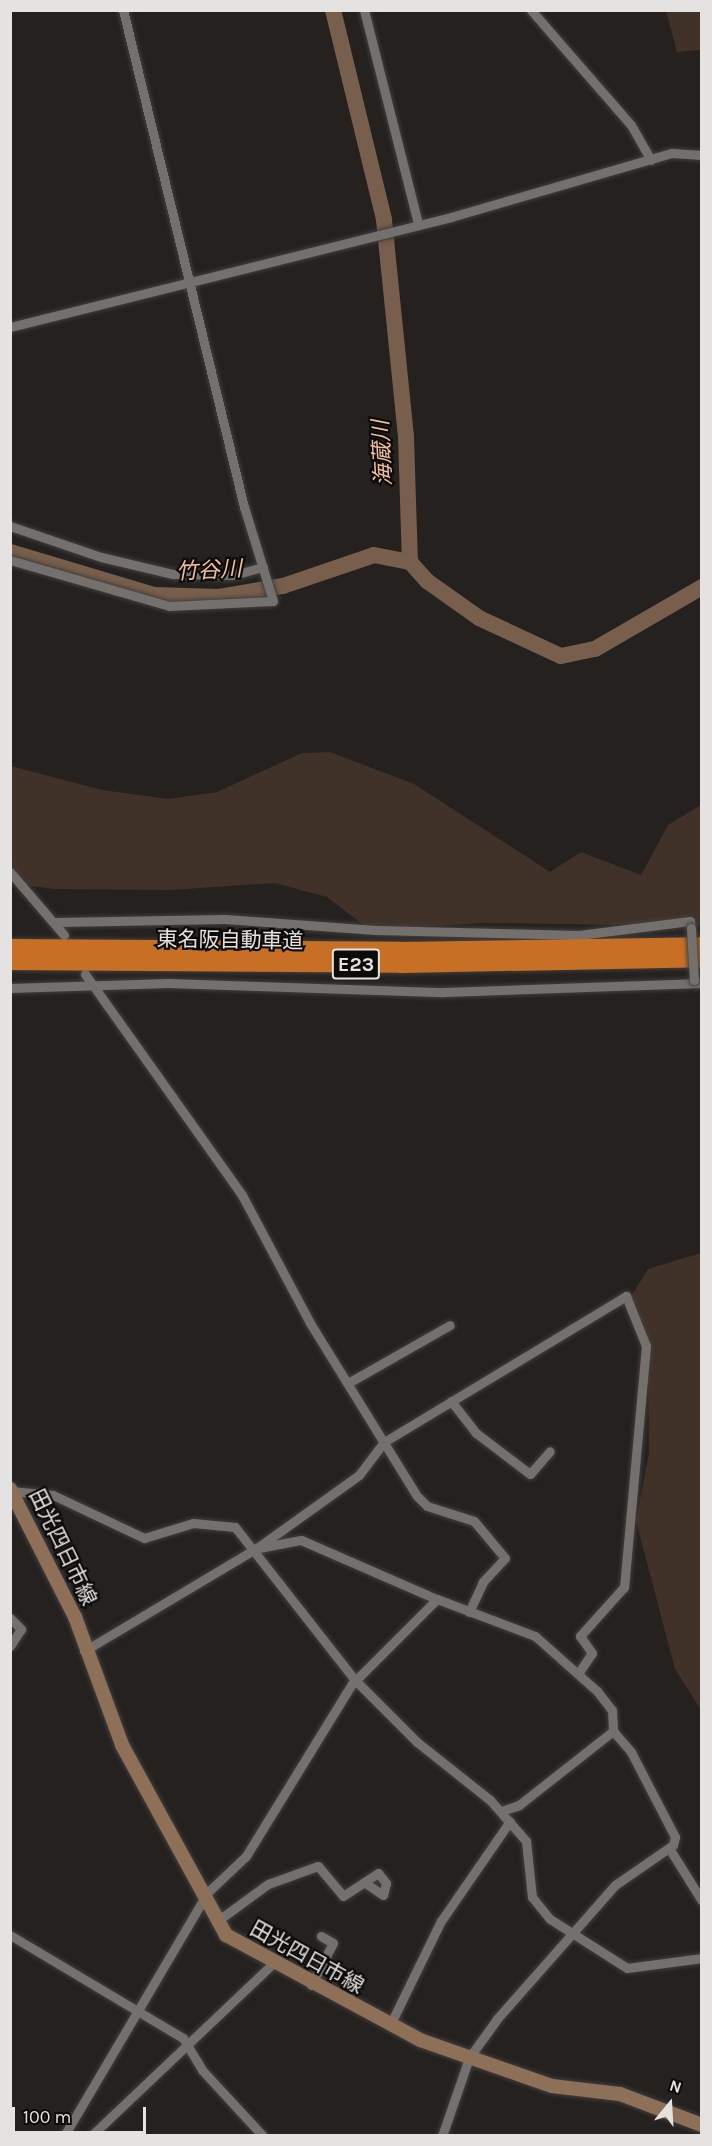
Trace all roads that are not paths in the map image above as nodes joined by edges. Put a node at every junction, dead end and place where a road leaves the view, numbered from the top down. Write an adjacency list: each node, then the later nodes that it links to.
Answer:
1 (123, 10): 7 (street)
2 (364, 10): 6 (street)
3 (531, 10): 5 (street)
4 (702, 155): 5 (street)
5 (651, 160): 6 (street)
6 (418, 223): 7 (street)
7 (190, 283): 8 (street); 11 (street)
8 (10, 327)
9 (10, 526): 11 (street)
10 (10, 560): 11 (street)
11 (263, 569)
12 (10, 872): 13 (street)
13 (57, 922): 14 (street); 20 (street, bridge)
14 (64, 935)
15 (702, 945): 16 (highway, 東名阪自動車道 / E23)
16 (10, 947)
17 (702, 959): 18 (highway, 東名阪自動車道 / E23)
18 (10, 962)
19 (85, 974): 21 (street)
20 (696, 982): 21 (street)
21 (90, 985): 22 (street); 24 (street)
22 (10, 988)
23 (450, 1325): 24 (street)
24 (348, 1383): 26 (street)
25 (451, 1401): 26 (street); 27 (street); 35 (street)
26 (384, 1442): 29 (street); 31 (street)
27 (550, 1451)
28 (11, 1490): 29 (street); 34 (main road, 田光四日市線)
29 (257, 1548): 30 (street); 34 (street); 36 (street)
30 (437, 1599): 31 (street); 36 (street)
31 (469, 1612): 35 (street)
32 (10, 1618): 33 (street)
33 (10, 1646)
34 (84, 1651): 42 (main road, 田光四日市線)
35 (578, 1674): 37 (street)
36 (355, 1680): 38 (street); 42 (street)
37 (613, 1731): 38 (street); 40 (street)
38 (501, 1811): 39 (street)
39 (510, 1821): 46 (street); 52 (street)
40 (669, 1848): 43 (street); 46 (street)
41 (364, 1882): 44 (street)
42 (204, 1900): 44 (main road, 田光四日市線); 51 (street)
43 (702, 1900)
44 (216, 1922): 49 (main road, 田光四日市線)
45 (10, 1935): 51 (street)
46 (571, 1935): 48 (street); 54 (street)
47 (321, 1936): 50 (street)
48 (702, 1958)
49 (272, 1965): 50 (main road, 田光四日市線); 53 (street)
50 (311, 1985): 52 (main road, 田光四日市線)
51 (138, 2009): 53 (street); 56 (street)
52 (390, 2025): 54 (main road, 田光四日市線)
53 (188, 2044): 57 (street); 58 (street)
54 (469, 2058): 55 (main road, 田光四日市線); 59 (street)
55 (702, 2125)
56 (64, 2136)
57 (91, 2136)
58 (263, 2136)
59 (442, 2136)

